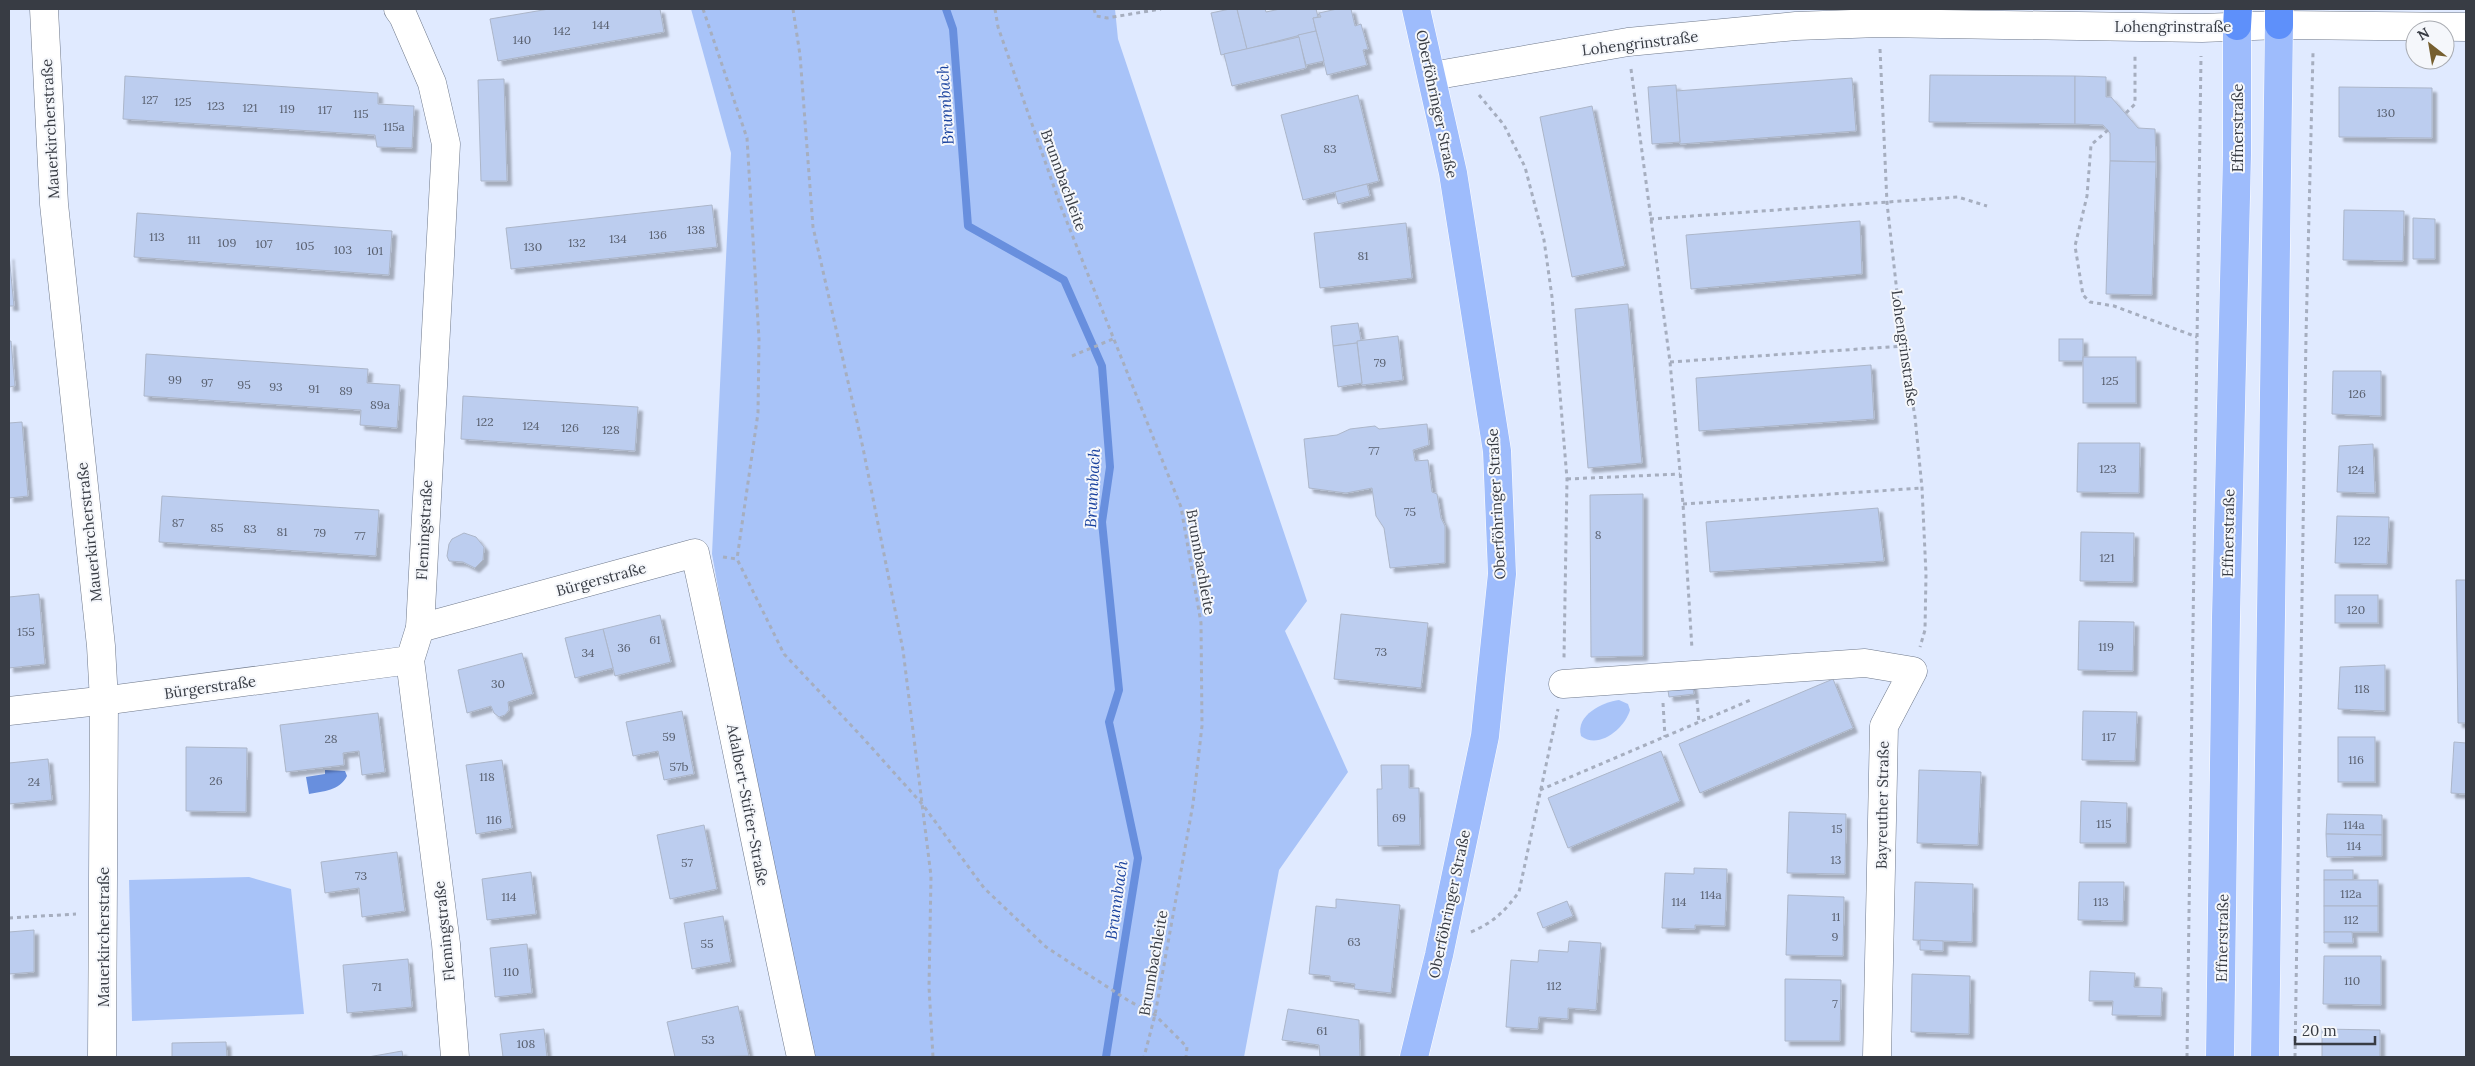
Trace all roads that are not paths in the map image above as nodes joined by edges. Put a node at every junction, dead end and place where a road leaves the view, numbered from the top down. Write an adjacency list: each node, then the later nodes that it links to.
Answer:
1 (44, 9): 13 (street, Mauerkircherstraße)
2 (398, 9): 10 (street, Flemingstraße)
3 (1416, 9): 8 (main road, Oberföhringer Straße)
4 (2097, 17): 5 (street, Lohengrinstraße); 8 (street, Lohengrinstraße)
5 (2237, 17): 6 (street, Lohengrinstraße); 20 (main road, Effnerstraße)
6 (2279, 17): 7 (street, Lohengrinstraße); 21 (main road)
7 (2466, 27)
8 (1432, 76): 18 (main road, Oberföhringer Straße)
9 (695, 553): 10 (street, Bürgerstraße); 17 (street, Adalbert-Stifter-Straße)
10 (420, 628): 11 (street, Flemingstraße)
11 (410, 660): 13 (street, Bürgerstraße); 16 (street, Flemingstraße)
12 (1563, 684): 19 (street, Bayreuther Straße)
13 (104, 701): 14 (street, Bürgerstraße); 15 (street, Mauerkircherstraße)
14 (9, 711)
15 (102, 1057)
16 (455, 1057)
17 (801, 1057)
18 (1414, 1057)
19 (1877, 1057)
20 (2220, 1057)
21 (2265, 1057)

